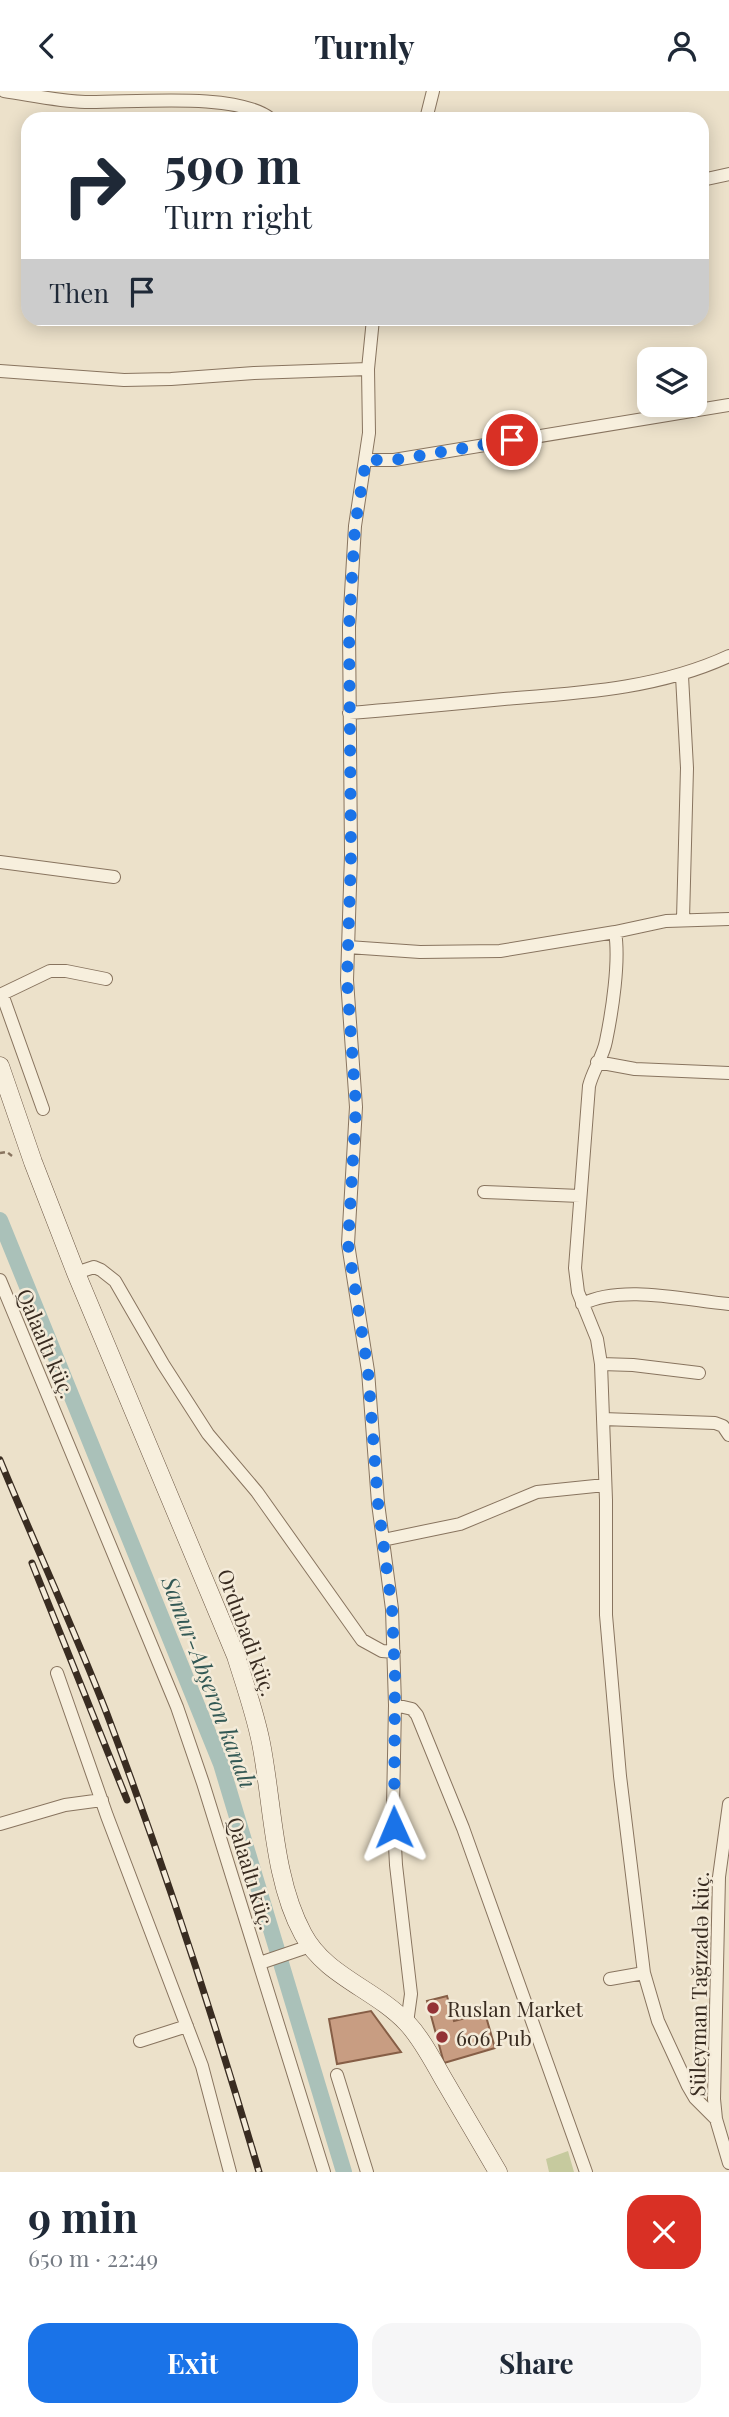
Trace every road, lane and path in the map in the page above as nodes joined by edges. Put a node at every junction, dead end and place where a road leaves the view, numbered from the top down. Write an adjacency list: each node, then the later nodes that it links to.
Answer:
1 (4, 91): 3 (street)
2 (433, 91): 5 (street)
3 (83, 96): 4 (street)
4 (259, 112)
5 (428, 112)
6 (729, 174): 7 (street)
7 (709, 178)
8 (372, 326): 9 (street)
9 (368, 369): 10 (street); 12 (street)
10 (0, 371)
11 (729, 405): 12 (street)
12 (366, 460): 15 (street)
13 (729, 656): 14 (street)
14 (682, 676): 15 (street); 18 (street)
15 (349, 713): 21 (street)
16 (0, 862): 17 (street)
17 (114, 877)
18 (682, 919): 19 (street); 20 (street)
19 (729, 919)
20 (615, 932): 21 (street); 24 (street)
21 (348, 947): 39 (street)
22 (106, 979): 23 (street)
23 (1, 994): 27 (street)
24 (597, 1062): 26 (street); 29 (street)
25 (0, 1066): 30 (street, Ordubadi küç.)
26 (729, 1073)
27 (43, 1109)
28 (484, 1192): 29 (street)
29 (580, 1196): 32 (street)
30 (76, 1273): 40 (street); 46 (street, Ordubadi küç.)
31 (0, 1280): 47 (street, Qalaaltı küç.)
32 (582, 1304): 33 (street); 34 (street)
33 (729, 1304)
34 (601, 1364): 35 (street); 36 (street)
35 (699, 1373)
36 (603, 1419): 37 (street); 38 (street)
37 (729, 1435)
38 (605, 1485): 39 (street); 48 (street)
39 (383, 1540): 40 (street)
40 (394, 1652): 42 (street)
41 (57, 1673): 43 (street)
42 (395, 1705): 50 (street); 60 (street)
43 (102, 1800): 45 (street); 51 (street)
44 (729, 1804): 54 (street, Süleyman Tağızadə küç.)
45 (0, 1824)
46 (310, 1946): 47 (street); 50 (street, Ordubadi küç.)
47 (260, 1963): 57 (street, Qalaaltı küç.)
48 (644, 1973): 49 (street); 54 (street)
49 (610, 1979)
50 (407, 2023): 59 (street, Ordubadi küç.)
51 (187, 2027): 52 (street); 56 (street)
52 (140, 2041)
53 (337, 2075): 58 (street)
54 (716, 2119): 55 (street, Süleyman Tağızadə küç.)
55 (729, 2163)
56 (230, 2172)
57 (324, 2172)
58 (368, 2172)
59 (498, 2172)
60 (586, 2172)

